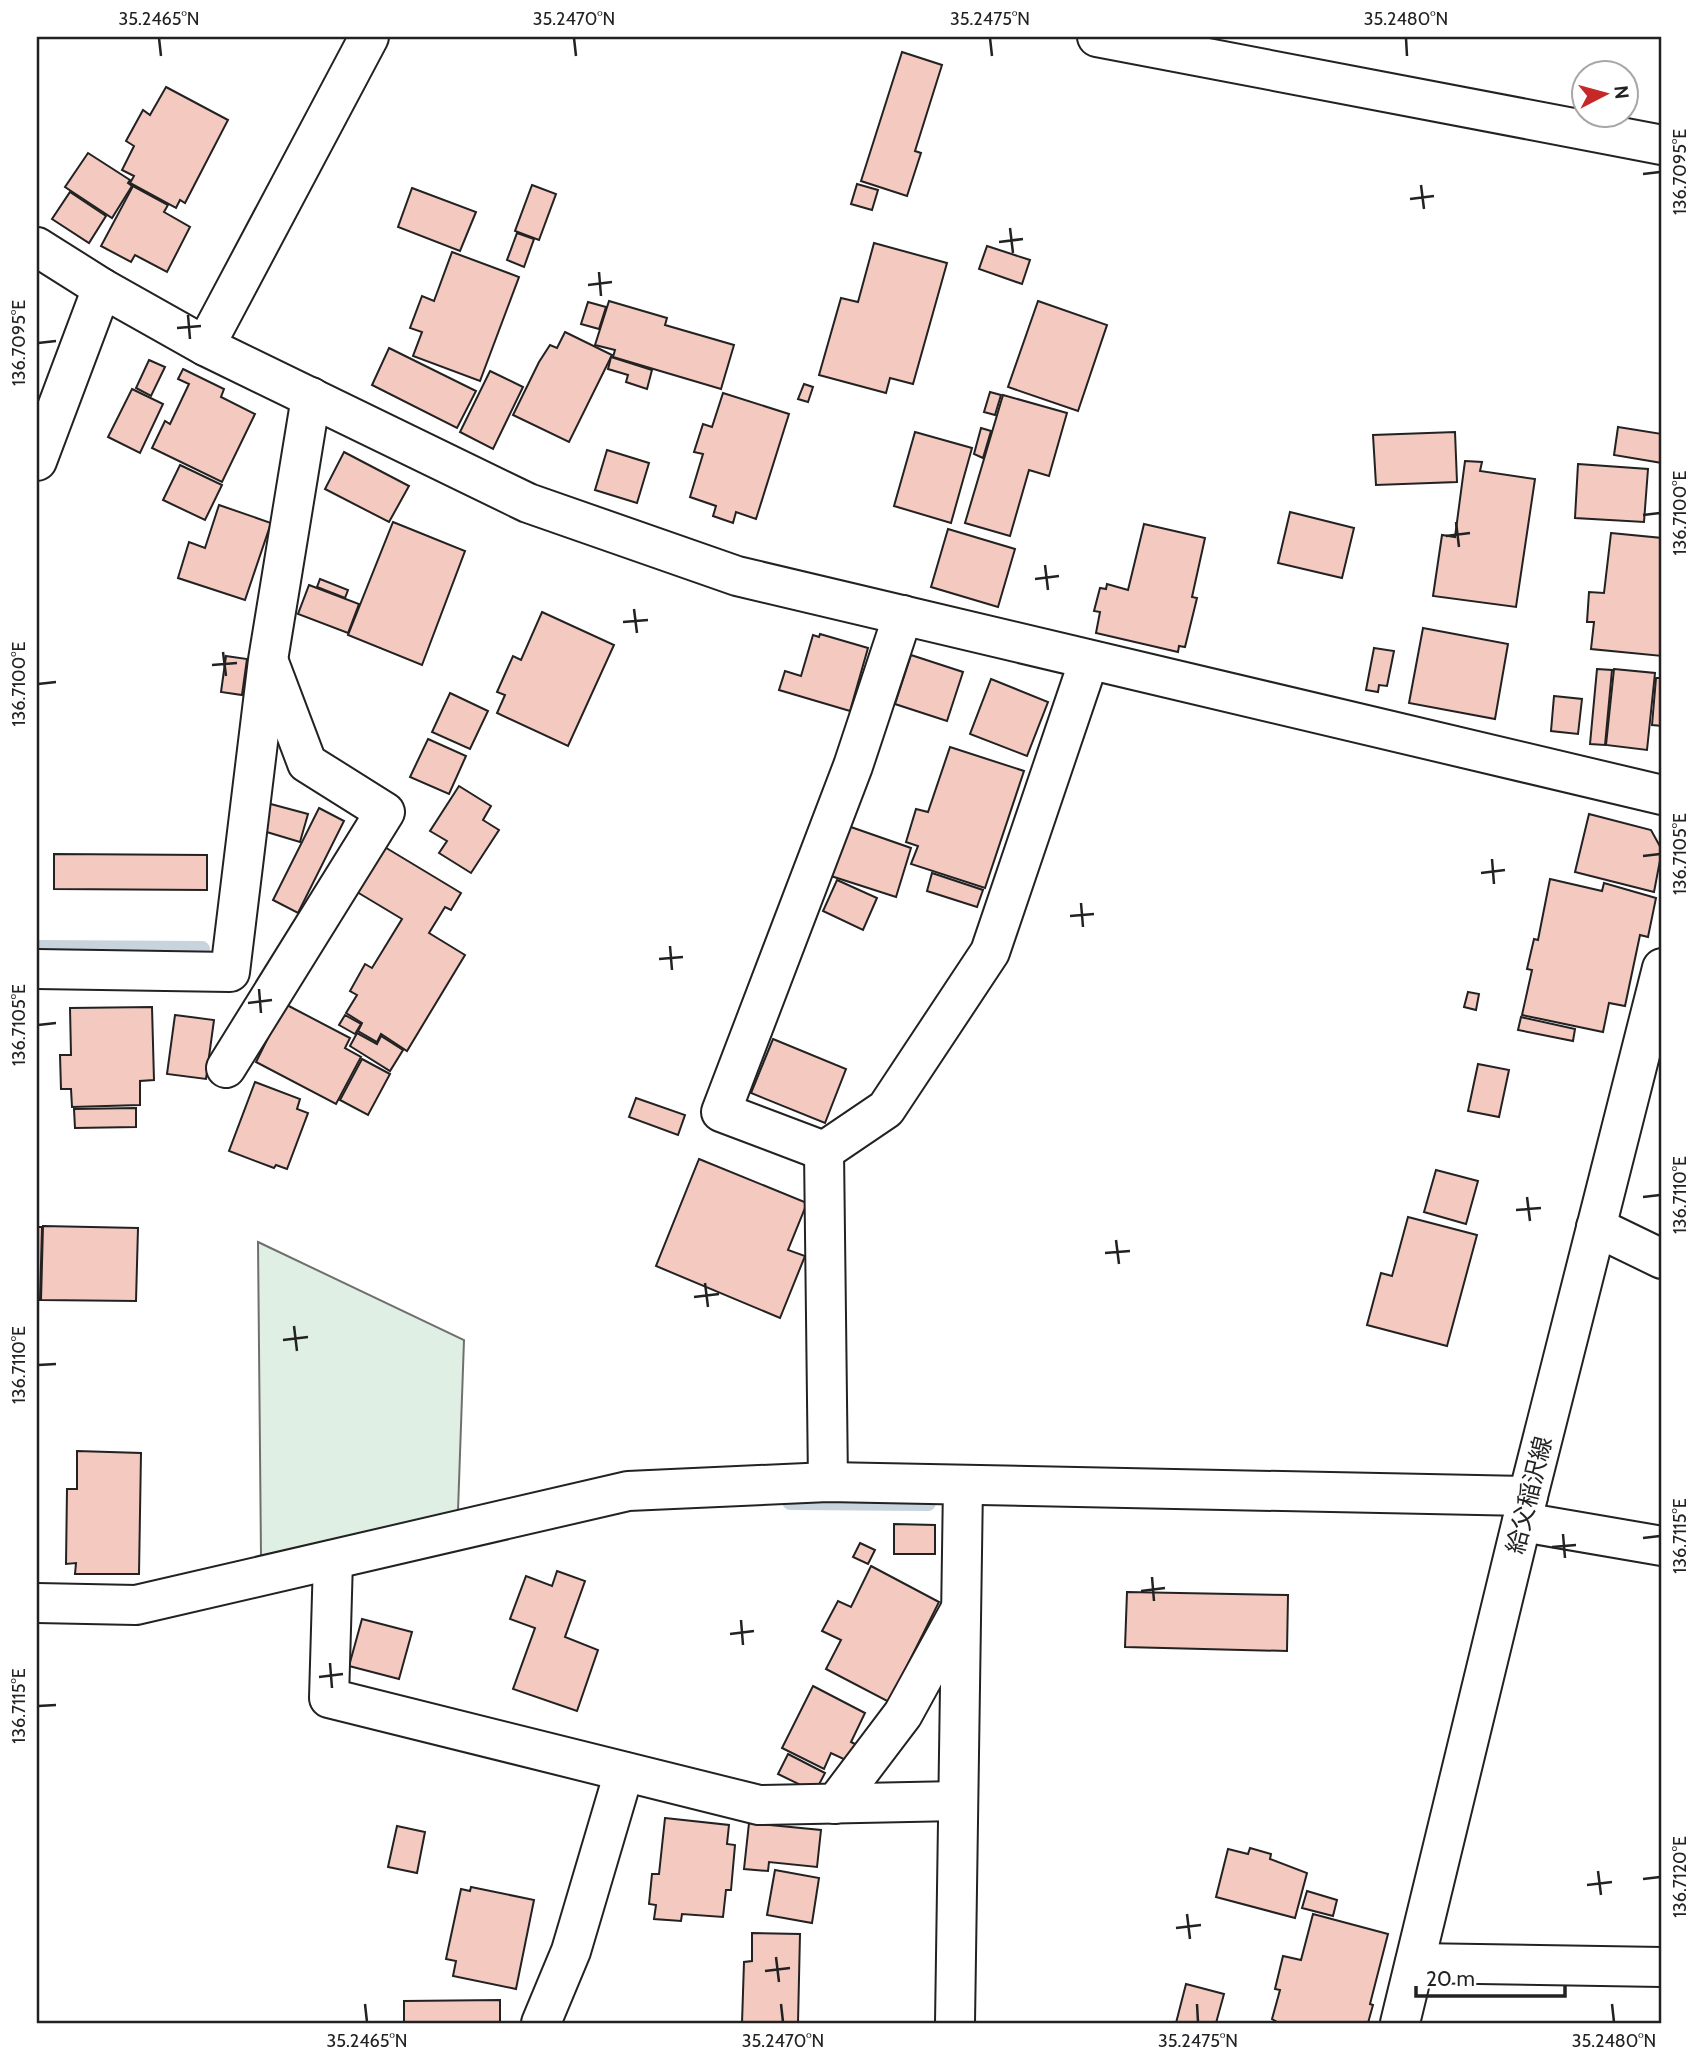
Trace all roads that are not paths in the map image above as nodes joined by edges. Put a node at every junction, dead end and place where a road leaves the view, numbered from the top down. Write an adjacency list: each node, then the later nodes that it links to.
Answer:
1 (369, 37): 6 (street)
2 (1097, 37): 3 (street)
3 (1662, 145)
4 (37, 247): 5 (street)
5 (102, 288): 6 (street); 8 (street)
6 (205, 346): 7 (street)
7 (311, 397): 9 (street); 10 (street)
8 (37, 461)
9 (903, 615): 11 (street); 18 (street)
10 (268, 660): 15 (street); 16 (street)
11 (1089, 660): 12 (street); 18 (street)
12 (1662, 795)
13 (1662, 968): 19 (street, 給父稲沢線)
14 (37, 969): 15 (street)
15 (230, 972): 16 (street)
16 (285, 974): 17 (street)
17 (226, 1068)
18 (824, 1151): 21 (street)
19 (1596, 1227): 20 (street); 23 (street, 給父稲沢線)
20 (1662, 1259)
21 (828, 1482): 22 (street); 25 (street)
22 (962, 1485): 23 (street); 27 (street)
23 (1525, 1509): 24 (street); 31 (street, 給父稲沢線)
24 (1662, 1546)
25 (333, 1560): 26 (street); 28 (street)
26 (37, 1603)
27 (961, 1609): 29 (street); 30 (street)
28 (624, 1772): 30 (street); 33 (street)
29 (958, 1801): 30 (street); 34 (street)
30 (835, 1804)
31 (1415, 1963): 32 (street); 35 (street, 給父稲沢線)
32 (1662, 1967)
33 (541, 2023)
34 (955, 2023)
35 (1400, 2023)

